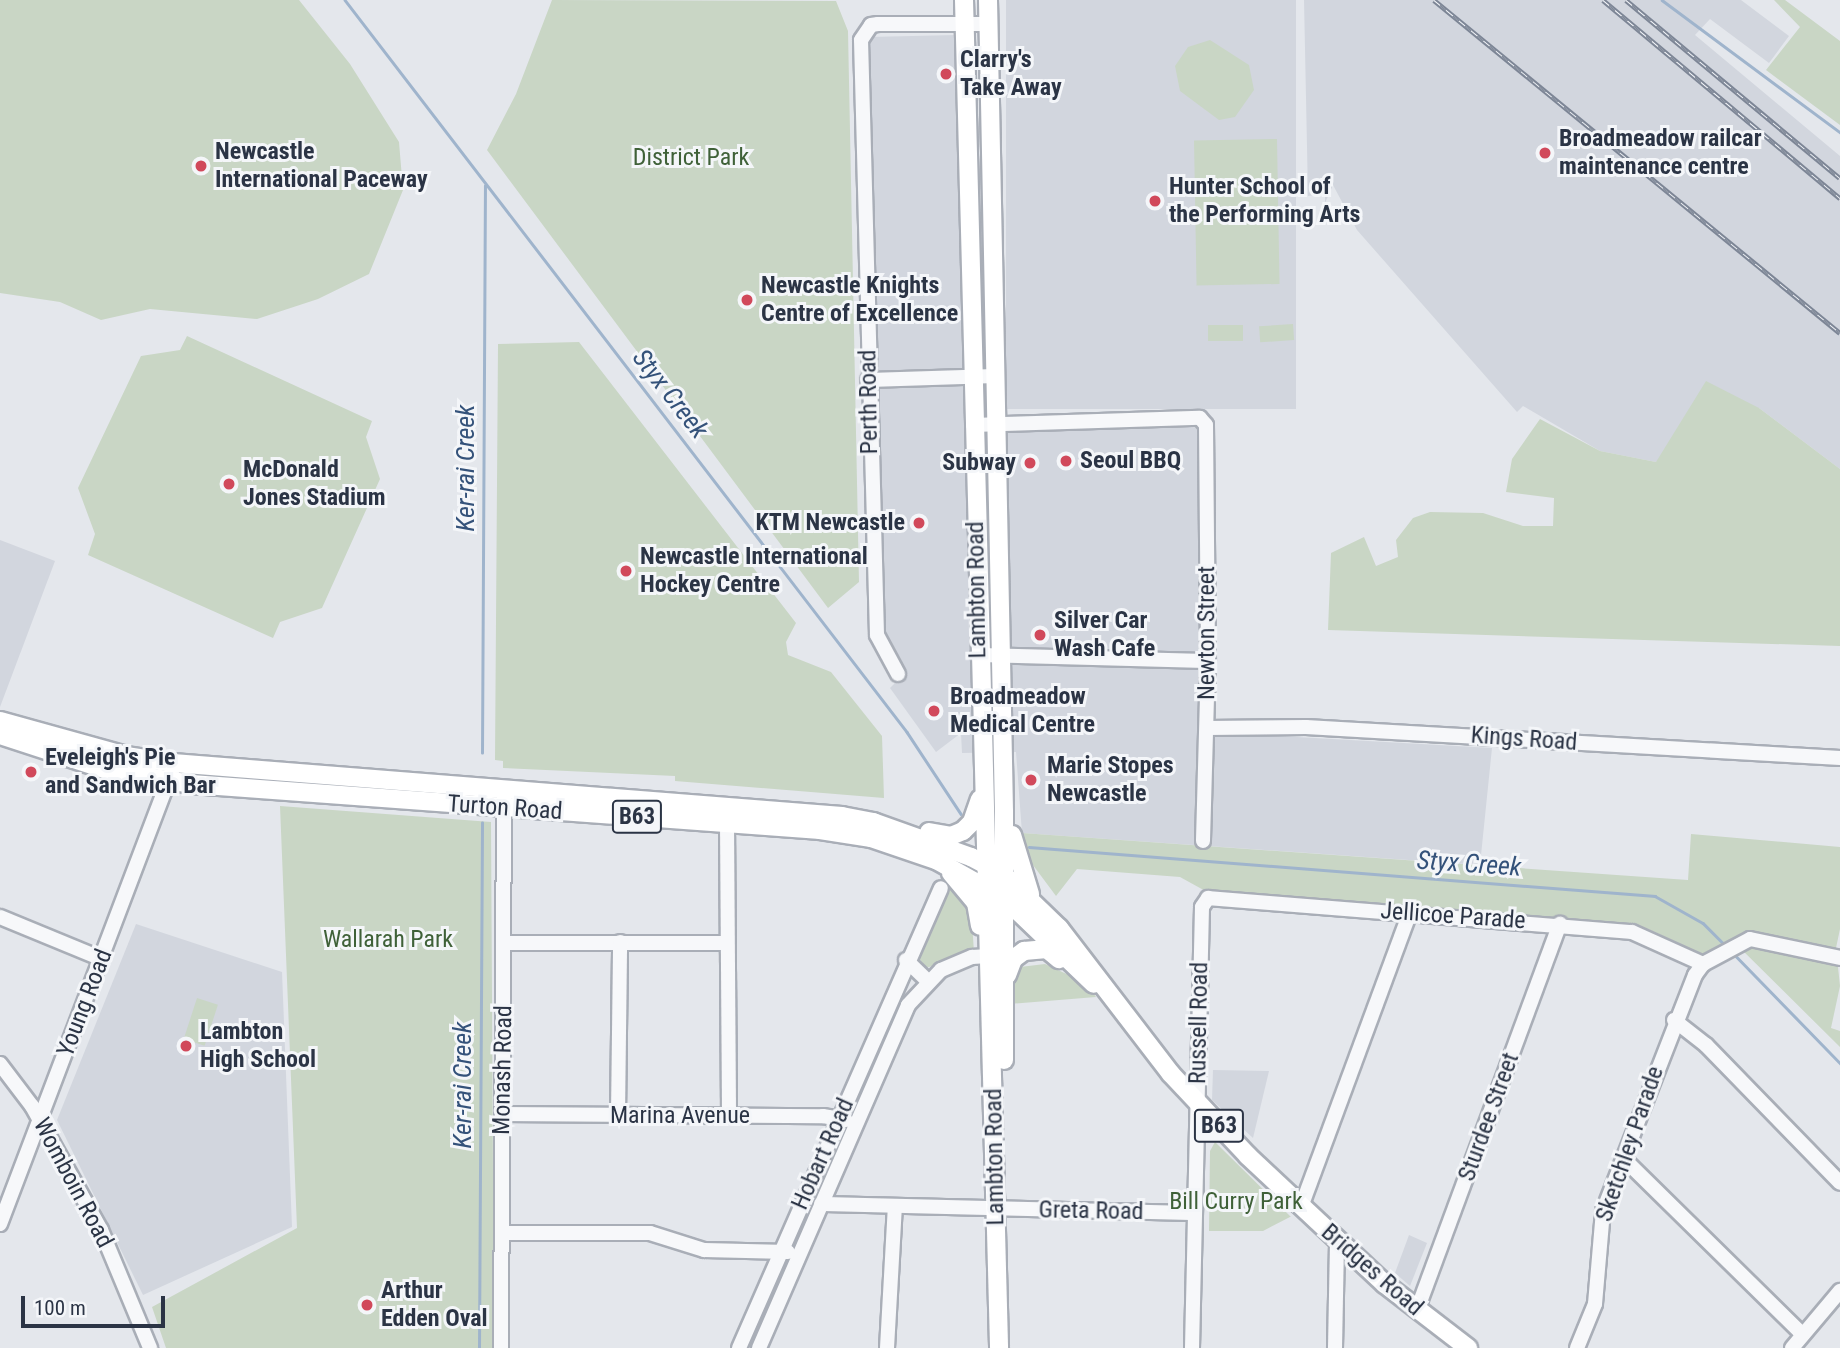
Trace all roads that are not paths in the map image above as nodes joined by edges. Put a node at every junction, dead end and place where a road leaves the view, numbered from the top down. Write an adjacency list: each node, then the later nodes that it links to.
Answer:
1 (964, 0): 3 (main road, Lambton Road)
2 (988, 0): 4 (main road, Lambton Road)
3 (965, 24): 4 (street); 5 (main road, Lambton Road); 7 (street, Perth Road)
4 (989, 24): 6 (main road, Lambton Road)
5 (972, 376): 6 (street); 7 (street); 9 (main road, Lambton Road)
6 (996, 376): 8 (main road, Lambton Road)
7 (868, 380): 13 (street, Perth Road)
8 (996, 423): 9 (street); 11 (main road, Lambton Road); 12 (street, Newton Street)
9 (973, 425): 10 (main road, Lambton Road)
10 (978, 655): 11 (street); 20 (main road, Lambton Road)
11 (1002, 655): 12 (street); 22 (main road, Lambton Road)
12 (1208, 661): 15 (street, Newton Street)
13 (898, 674)
14 (0, 721): 18 (main road, Turton Road / B63)
15 (1207, 728): 17 (street, Kings Road); 25 (street, Newton Street)
16 (0, 735): 19 (main road, Turton Road / B63)
17 (1840, 758)
18 (173, 763): 19 (street, Young Road); 21 (main road, Turton Road / B63)
19 (170, 782): 21 (main road, Turton Road / B63); 42 (street, Young Road)
20 (983, 793): 24 (main road); 27 (main road, Lambton Road)
21 (504, 800): 23 (main road, Turton Road / B63); 24 (main road, Turton Road / B63); 38 (street, Monash Road)
22 (1004, 812): 28 (main road, Lambton Road); 32 (main road)
23 (727, 823): 26 (main road, Turton Road / B63); 39 (street)
24 (889, 828): 27 (main road, Turton Road / B63)
25 (1203, 841)
26 (936, 860): 30 (main road, Turton Road / B63); 40 (main road)
27 (987, 864): 28 (main road, Bridges Road / B63); 30 (main road, Lambton Road)
28 (1003, 874): 31 (main road, Lambton Road); 32 (main road, Bridges Road / B63)
29 (941, 888): 43 (street, Hobart Road)
30 (988, 888): 31 (main road, Turton Road / B63); 40 (main road, Lambton Road)
31 (1003, 898): 45 (main road, Bridges Road / B63); 47 (main road, Lambton Road)
32 (1035, 902): 48 (main road, Bridges Road / B63)
33 (1202, 907): 34 (street, Jellicoe Parade); 51 (street, Russell Road)
34 (1410, 913): 36 (street, Jellicoe Parade); 62 (street)
35 (0, 917): 42 (street)
36 (1560, 924): 44 (street, Jellicoe Parade); 71 (street, Sturdee Street)
37 (620, 942): 38 (street); 39 (street); 53 (street)
38 (504, 943): 52 (street, Monash Road)
39 (726, 943): 54 (street)
40 (989, 956): 46 (street, Hobart Road); 63 (main road, Lambton Road)
41 (1840, 958): 44 (street, Sketchley Parade)
42 (103, 959): 56 (street, Young Road)
43 (906, 960): 46 (street); 55 (street, Hobart Road)
44 (1703, 964): 49 (street, Sketchley Parade)
45 (1072, 965): 47 (main road); 48 (main road, Bridges Road / B63)
46 (928, 980): 57 (street, Hobart Road)
47 (1003, 988): 63 (main road, Lambton Road)
48 (1113, 1000): 51 (main road, Bridges Road / B63)
49 (1674, 1020): 58 (street, Sketchley Parade); 59 (street)
50 (0, 1064): 56 (street, Womboin Road)
51 (1198, 1105): 62 (main road, Bridges Road / B63); 64 (street, Russell Road)
52 (502, 1114): 53 (street, Marina Avenue); 66 (street, Monash Road)
53 (618, 1115): 54 (street, Marina Avenue)
54 (729, 1116): 55 (street, Marina Avenue)
55 (838, 1118): 57 (street, Marina Avenue); 68 (street, Hobart Road)
56 (40, 1120): 65 (street, Young Road); 73 (street, Womboin Road)
57 (857, 1124): 60 (street, Hobart Road)
58 (1623, 1158): 72 (street); 83 (street, Sketchley Parade)
59 (1840, 1183)
60 (821, 1204): 61 (street, Greta Road); 69 (street, Hobart Road)
61 (895, 1206): 63 (street, Greta Road); 77 (street)
62 (1301, 1207): 67 (main road, Bridges Road / B63)
63 (1001, 1210): 64 (street, Greta Road); 78 (main road, Lambton Road); 79 (main road, Lambton Road)
64 (1194, 1213): 80 (street, Russell Road)
65 (0, 1224)
66 (502, 1233): 68 (street); 74 (street, Monash Road)
67 (1337, 1242): 71 (main road, Bridges Road / B63); 81 (street)
68 (781, 1249): 69 (street); 75 (street, Hobart Road)
69 (799, 1257): 76 (street, Hobart Road)
70 (1840, 1291): 72 (street)
71 (1418, 1310): 82 (main road, Bridges Road / B63)
72 (1796, 1344)
73 (150, 1348)
74 (501, 1348)
75 (740, 1348)
76 (759, 1348)
77 (887, 1348)
78 (999, 1348)
79 (1010, 1348)
80 (1192, 1348)
81 (1335, 1348)
82 (1468, 1348)
83 (1577, 1348)

